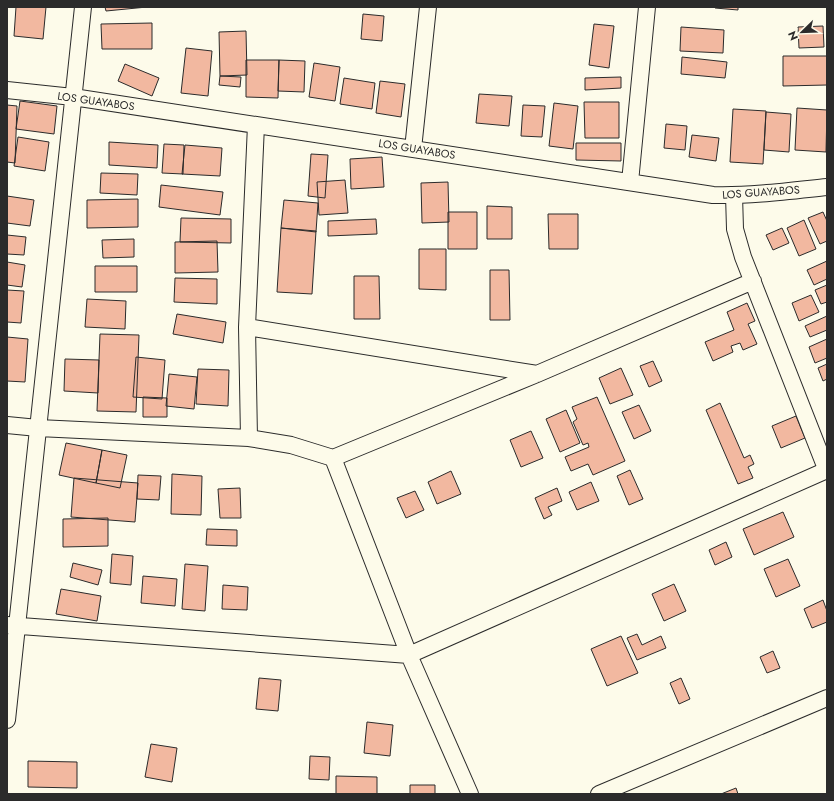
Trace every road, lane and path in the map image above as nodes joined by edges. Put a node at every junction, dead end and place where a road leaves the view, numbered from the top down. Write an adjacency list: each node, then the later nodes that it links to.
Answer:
1 (83, 7): 5 (street)
2 (428, 7): 7 (street)
3 (647, 7): 8 (street)
4 (7, 90): 5 (street, LOS GUAYABOS)
5 (73, 97): 6 (street, LOS GUAYABOS); 15 (street)
6 (256, 125): 7 (street, LOS GUAYABOS); 12 (street)
7 (413, 149): 8 (street, LOS GUAYABOS)
8 (630, 182): 10 (street, LOS GUAYABOS)
9 (827, 186): 10 (street, LOS GUAYABOS)
10 (734, 195): 11 (street)
11 (753, 281): 13 (street); 18 (street)
12 (247, 327): 13 (street); 16 (street)
13 (537, 374): 17 (street)
14 (7, 425): 15 (street)
15 (38, 428): 16 (street); 19 (street)
16 (249, 438): 17 (street)
17 (333, 458): 20 (street)
18 (827, 470): 20 (street)
19 (12, 626): 20 (street); 22 (street)
20 (409, 655): 23 (street)
21 (827, 698): 24 (street)
22 (7, 720)
23 (470, 794)
24 (600, 794)

